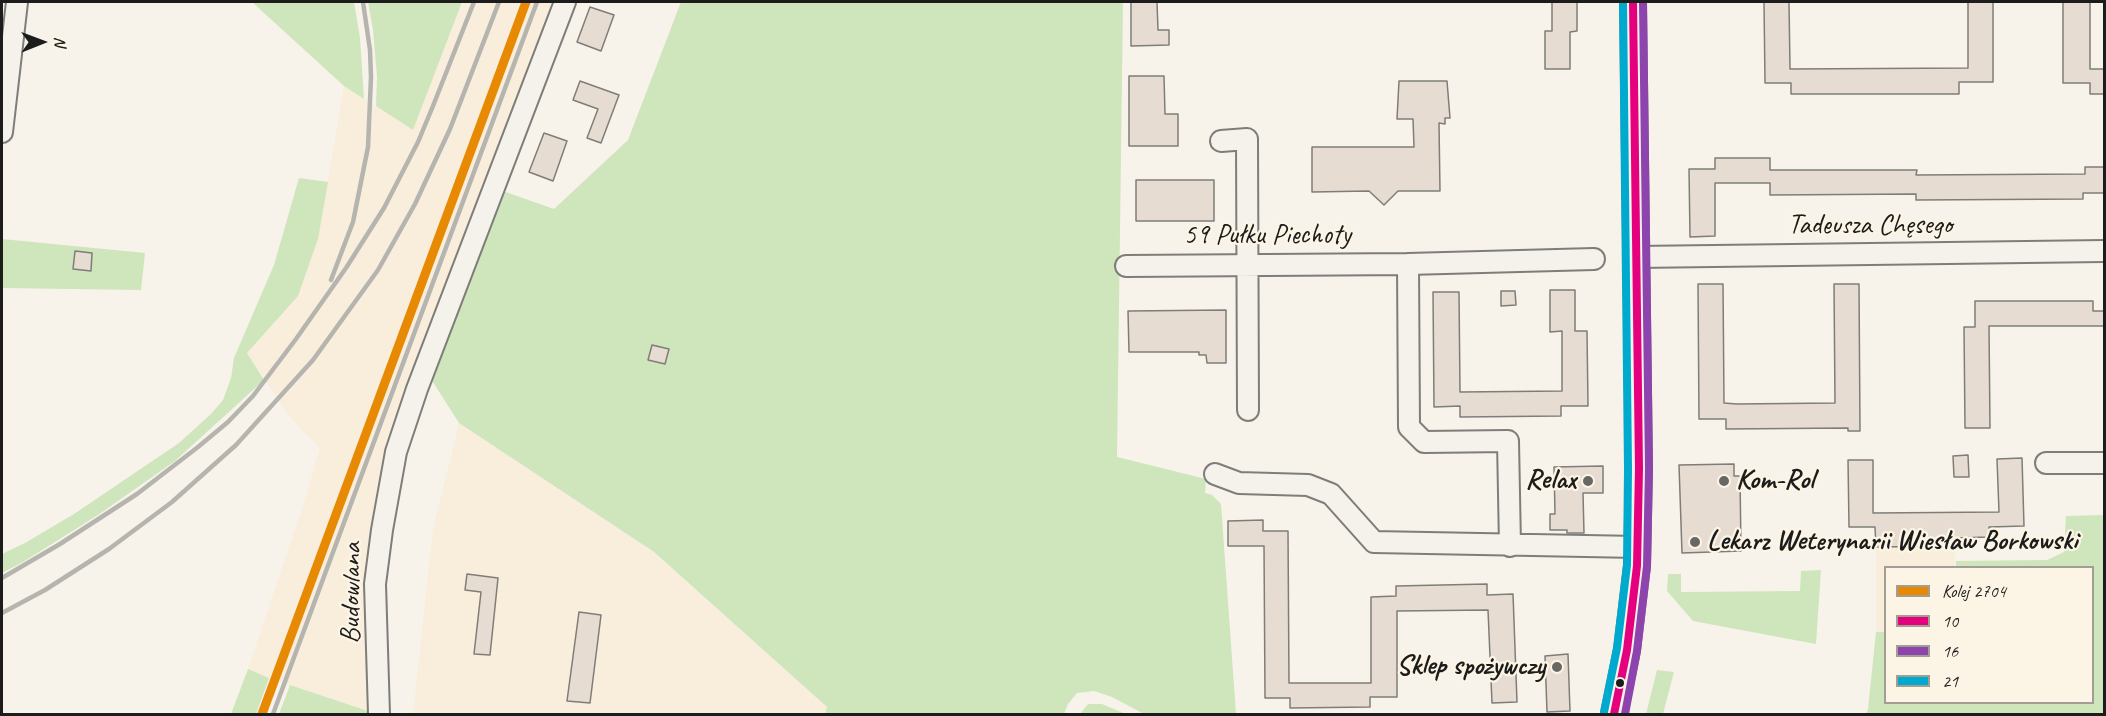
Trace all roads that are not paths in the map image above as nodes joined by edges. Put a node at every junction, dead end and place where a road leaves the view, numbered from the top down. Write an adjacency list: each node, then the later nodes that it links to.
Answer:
1 (17, 2): 4 (street)
2 (565, 2): 18 (street, Budowlana)
3 (1633, 2): 7 (street)
4 (2, 132)
5 (1221, 141): 9 (street)
6 (2104, 251): 7 (street, Tadeusza Chęsego)
7 (1636, 257): 17 (street)
8 (1594, 259): 11 (street, 59 Pułku Piechoty)
9 (1249, 265): 10 (street, 59 Pułku Piechoty); 11 (street, 59 Pułku Piechoty); 12 (street)
10 (1126, 266)
11 (1408, 273): 16 (street)
12 (1248, 410)
13 (2046, 463): 14 (street)
14 (2104, 463)
15 (1215, 474): 16 (street)
16 (1510, 546): 17 (street)
17 (1638, 547): 19 (street)
18 (379, 714)
19 (1614, 714)

